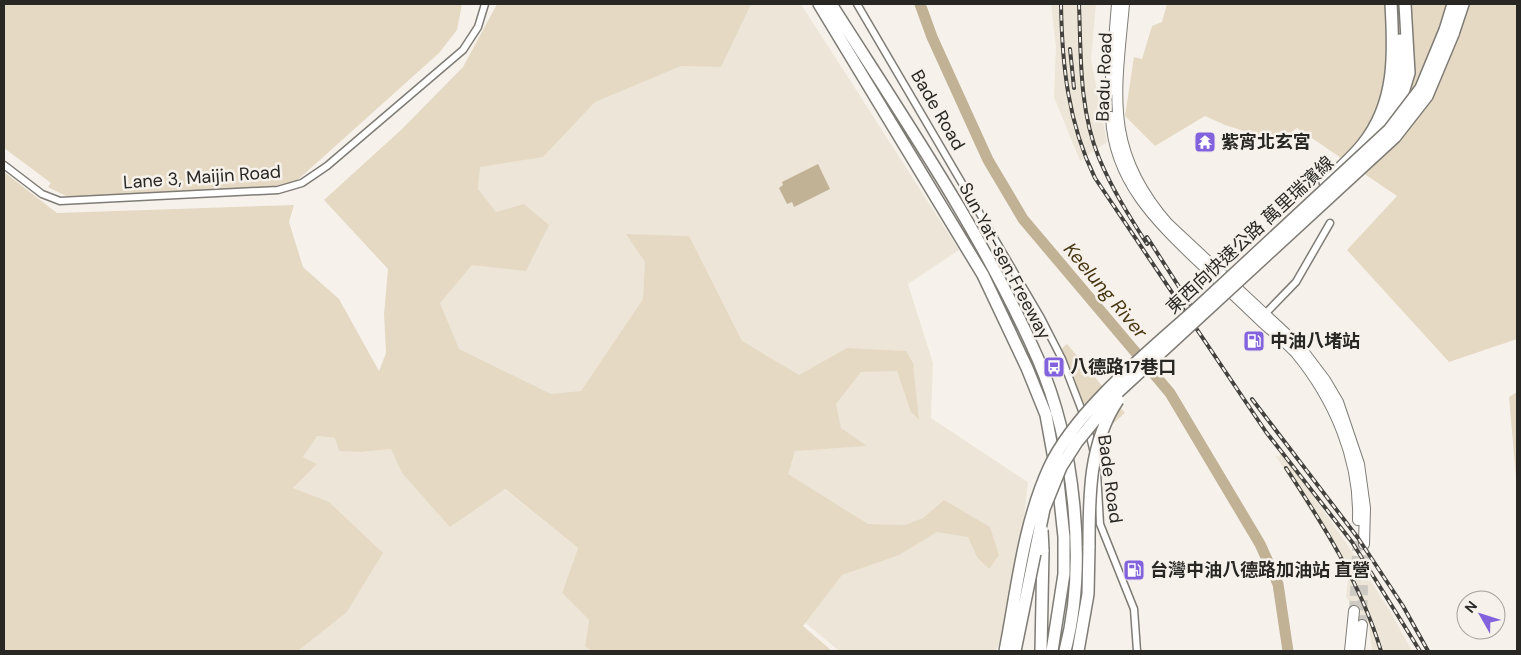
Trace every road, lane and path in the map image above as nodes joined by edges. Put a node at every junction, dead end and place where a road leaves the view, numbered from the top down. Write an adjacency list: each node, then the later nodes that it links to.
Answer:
1 (485, 4): 12 (street, Lane 3, Maijin Road)
2 (819, 4): 24 (highway, Sun Yat-sen Freeway)
3 (831, 4): 25 (highway, Sun Yat-sen Freeway)
4 (857, 4): 27 (street, Bade Road)
5 (1117, 4): 17 (main road, Badu Road)
6 (1124, 4): 16 (main road, Badu Road)
7 (1390, 4): 15 (highway, bridge)
8 (1398, 4): 13 (highway)
9 (1405, 4): 13 (highway)
10 (1461, 5): 11 (highway, 東西向快速公路 萬里瑞濱線)
11 (1449, 32): 15 (highway, 東西向快速公路 萬里瑞濱線, bridge); 22 (highway, 東西向快速公路 萬里瑞濱線, bridge)
12 (4, 165)
13 (1357, 172): 23 (highway, bridge); 26 (highway, bridge)
14 (1330, 223): 16 (street)
15 (1264, 246): 21 (highway, 東西向快速公路 萬里瑞濱線, bridge)
16 (1265, 314): 18 (main road, Badu Road)
17 (1358, 535)
18 (1364, 544)
19 (1354, 611): 28 (main road)
20 (1362, 625): 29 (main road)
21 (1005, 651)
22 (1015, 651)
23 (1041, 651)
24 (1052, 651)
25 (1065, 651)
26 (1078, 651)
27 (1137, 651)
28 (1350, 651)
29 (1359, 651)

